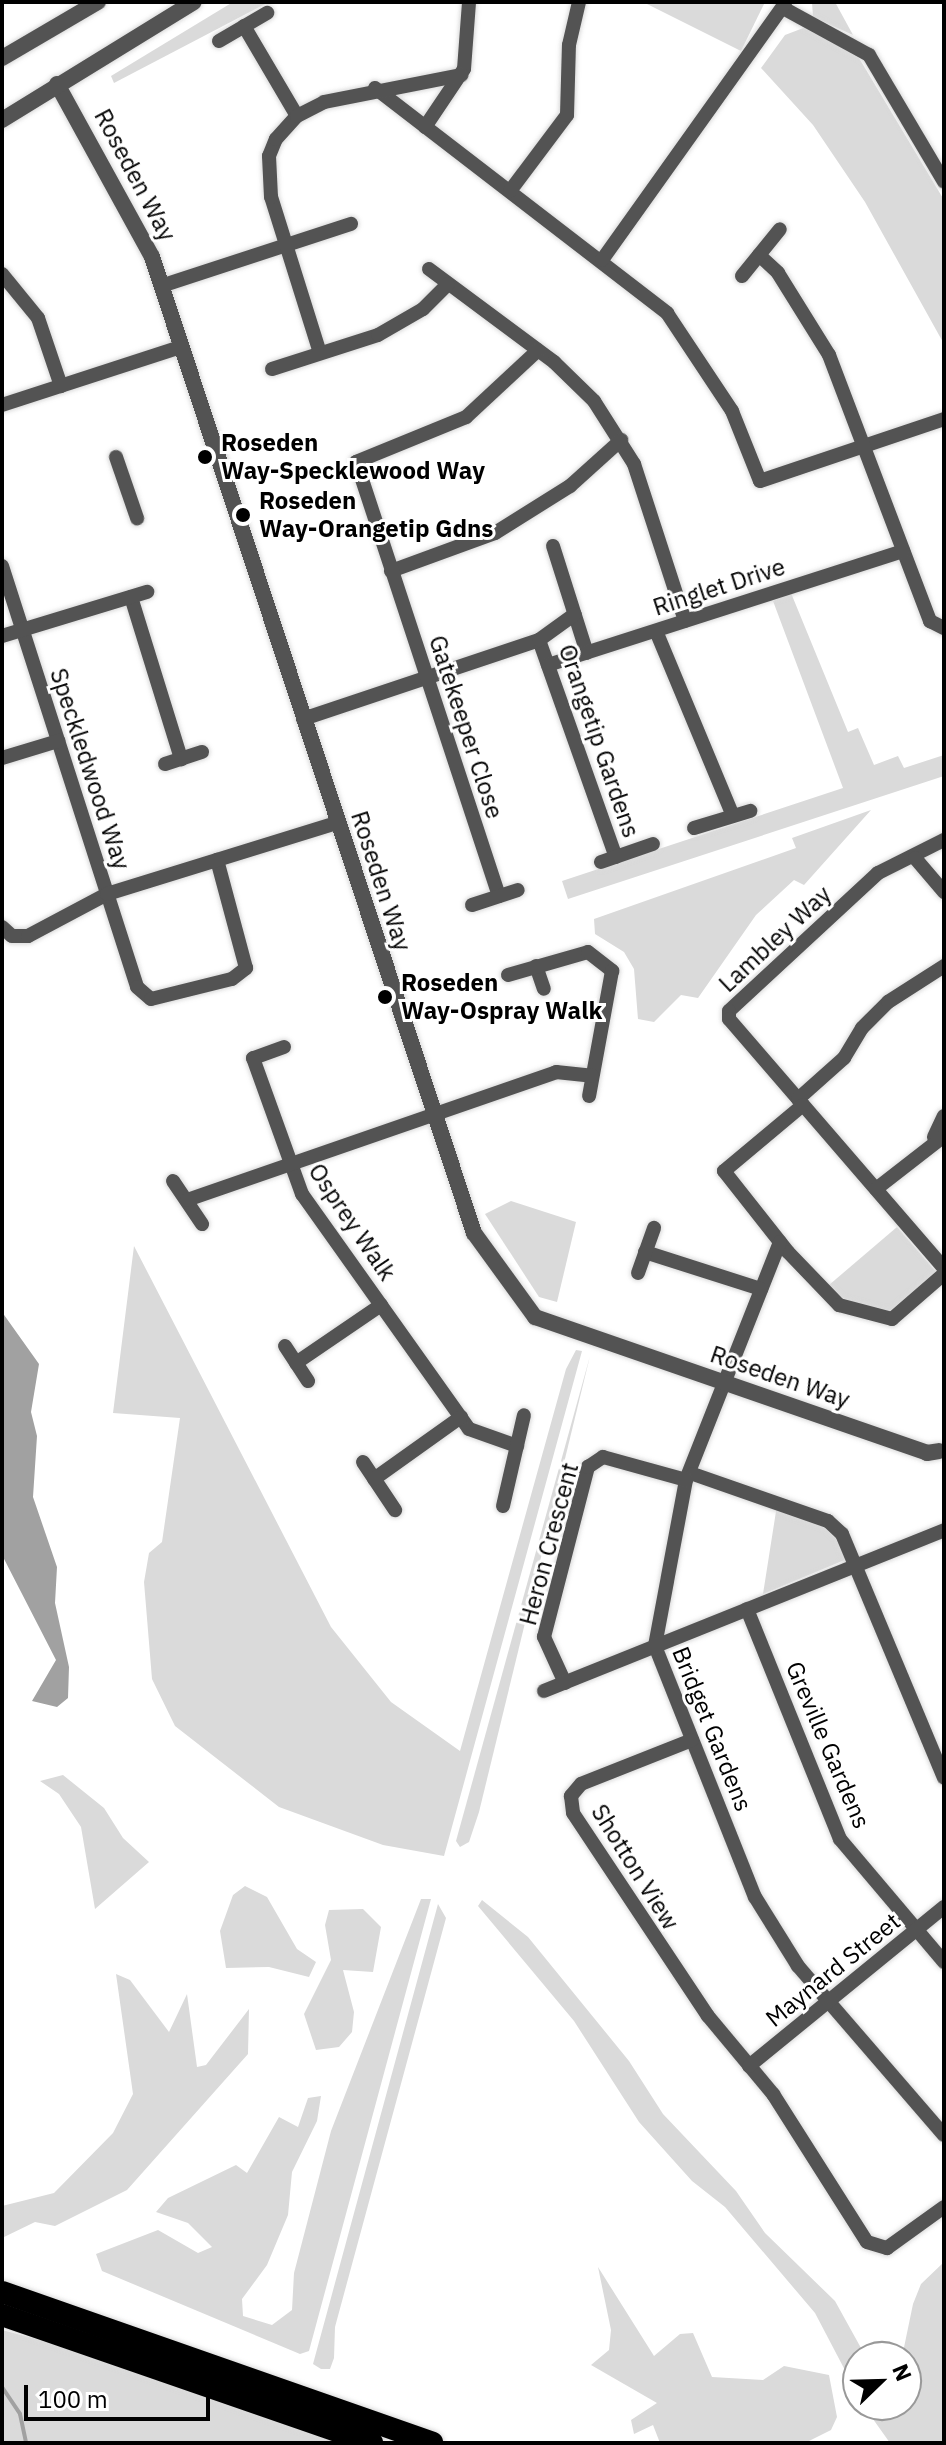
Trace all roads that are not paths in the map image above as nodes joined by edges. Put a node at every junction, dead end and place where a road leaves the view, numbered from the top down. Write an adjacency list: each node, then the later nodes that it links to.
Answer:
1 (98, 2): 9 (street)
2 (194, 2): 11 (street)
3 (469, 2): 10 (street)
4 (579, 2): 17 (street)
5 (785, 4): 16 (street); 22 (street)
6 (267, 13): 7 (street)
7 (244, 26): 8 (street); 13 (street)
8 (219, 41)
9 (2, 58)
10 (461, 75): 12 (street); 15 (street)
11 (57, 84): 14 (street); 27 (street, Roseden Way)
12 (375, 88): 13 (street); 15 (street)
13 (297, 116): 20 (street)
14 (2, 120)
15 (425, 127): 17 (street)
16 (944, 182)
17 (510, 191): 22 (street)
18 (351, 224): 20 (street)
19 (780, 229): 21 (street)
20 (286, 246): 27 (street); 30 (street)
21 (759, 255): 25 (street); 36 (street)
22 (602, 260): 36 (street)
23 (429, 269): 26 (street)
24 (2, 274): 32 (street)
25 (742, 276)
26 (448, 284): 29 (street); 30 (street)
27 (161, 286): 28 (street, Roseden Way)
28 (181, 347): 32 (street); 55 (street, Roseden Way)
29 (538, 350): 35 (street); 42 (street, Gatekeeper Close)
30 (320, 353): 31 (street)
31 (272, 369)
32 (61, 386): 33 (street)
33 (2, 405)
34 (944, 419): 36 (street)
35 (621, 440): 42 (street); 46 (street)
36 (863, 446): 40 (street)
37 (116, 457): 38 (street)
38 (137, 518)
39 (553, 546): 45 (street)
40 (903, 551): 46 (street, Ringlet Drive); 47 (street)
41 (2, 566): 48 (street, Speckledwood Way)
42 (391, 571): 54 (street, Gatekeeper Close)
43 (147, 592): 44 (street)
44 (131, 597): 48 (street); 59 (street)
45 (575, 614): 51 (street); 52 (street)
46 (685, 621): 49 (street, Ringlet Drive)
47 (944, 628)
48 (23, 630): 50 (street); 56 (street, Speckledwood Way)
49 (656, 631): 52 (street, Ringlet Drive); 62 (street)
50 (2, 636)
51 (539, 640): 53 (street, Orangetip Gardens); 54 (street)
52 (587, 653): 53 (street, Ringlet Drive)
53 (548, 665): 67 (street, Orangetip Gardens)
54 (427, 678): 55 (street); 74 (street, Gatekeeper Close)
55 (303, 719): 63 (street, Roseden Way)
56 (58, 741): 58 (street); 73 (street, Speckledwood Way)
57 (202, 752): 59 (street)
58 (2, 758)
59 (181, 759): 60 (street)
60 (165, 764)
61 (750, 811): 62 (street)
62 (733, 816): 64 (street)
63 (337, 823): 69 (street, Speckledwood Way); 85 (street, Roseden Way)
64 (694, 828)
65 (944, 840): 68 (street, Lambley Way)
66 (653, 844): 67 (street, Orangetip Gardens)
67 (616, 857): 70 (street, Orangetip Gardens)
68 (915, 858): 72 (street); 84 (street, Lambley Way)
69 (217, 860): 73 (street, Speckledwood Way); 73 (street)
70 (601, 862)
71 (518, 890): 74 (street)
72 (944, 892)
73 (107, 894): 76 (street)
74 (499, 896): 75 (street)
75 (472, 905)
76 (2, 927)
77 (536, 966): 79 (street); 80 (street); 82 (street)
78 (944, 966): 84 (street)
79 (508, 975)
80 (544, 989)
81 (284, 1047): 88 (street, Osprey Walk)
82 (592, 1076): 83 (street); 85 (street, Osprey Walk)
83 (589, 1096)
84 (800, 1102): 90 (street); 94 (street)
85 (432, 1113): 88 (street, Osprey Walk); 104 (street, Roseden Way)
86 (944, 1116): 87 (street)
87 (939, 1136): 90 (street)
88 (286, 1162): 91 (street, Osprey Walk); 100 (street, Osprey Walk)
89 (173, 1181): 91 (street)
90 (876, 1189): 96 (street)
91 (187, 1200): 92 (street)
92 (202, 1224)
93 (654, 1228): 95 (street)
94 (780, 1242): 98 (street); 99 (street, Bridget Gardens)
95 (645, 1252): 97 (street); 99 (street)
96 (944, 1268)
97 (638, 1273)
98 (944, 1274)
99 (761, 1289): 104 (street, Bridget Gardens)
100 (381, 1305): 102 (street, Osprey Walk); 106 (street, Osprey Walk)
101 (285, 1346): 102 (street)
102 (296, 1363): 103 (street)
103 (308, 1381)
104 (724, 1383): 108 (street, Roseden Way); 110 (street, Bridget Gardens)
105 (524, 1415): 107 (street)
106 (461, 1417): 107 (street, Osprey Walk); 111 (street)
107 (517, 1446): 112 (street)
108 (942, 1452)
109 (363, 1462): 111 (street)
110 (690, 1477): 115 (street, Heron Crescent); 117 (street, Bridget Gardens); 118 (street, Heron Crescent)
111 (374, 1479): 113 (street)
112 (503, 1506)
113 (395, 1510)
114 (944, 1530): 115 (street)
115 (855, 1566): 116 (street); 121 (street)
116 (747, 1609): 117 (street); 123 (street, Greville Gardens)
117 (655, 1646): 118 (street); 120 (street, Bridget Gardens)
118 (565, 1683): 119 (street)
119 (544, 1691)
120 (692, 1740): 125 (street, Bridget Gardens); 126 (street, Shotton View)
121 (944, 1778)
122 (944, 1907): 123 (street, Maynard Street)
123 (917, 1930): 124 (street, Greville Gardens); 125 (street, Maynard Street)
124 (944, 1962)
125 (830, 2003): 126 (street, Maynard Street); 127 (street, Bridget Gardens)
126 (749, 2066): 128 (street)
127 (944, 2135)
128 (944, 2207)
129 (2, 2292): 132 (highway)
130 (2, 2315): 131 (highway)
131 (372, 2443)
132 (432, 2443)

